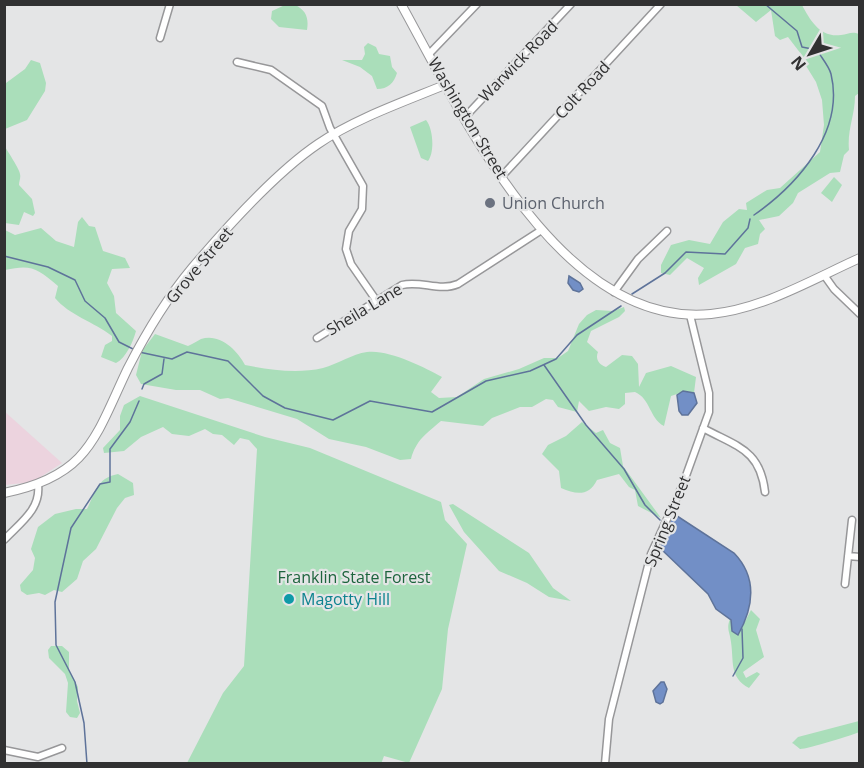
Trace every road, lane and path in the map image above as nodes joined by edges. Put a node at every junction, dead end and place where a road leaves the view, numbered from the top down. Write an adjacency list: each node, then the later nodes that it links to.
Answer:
1 (170, 4): 6 (street)
2 (401, 4): 7 (main road, Washington Street)
3 (477, 4): 7 (street)
4 (571, 4): 10 (street, Warwick Road)
5 (661, 4): 12 (street, Colt Road)
6 (160, 38)
7 (430, 53): 9 (main road, Washington Street)
8 (237, 62): 11 (street)
9 (447, 84): 10 (main road, Washington Street); 11 (main road, Grove Street)
10 (465, 117): 12 (main road, Washington Street)
11 (334, 135): 18 (street); 23 (main road, Grove Street)
12 (502, 176): 13 (main road, Washington Street)
13 (540, 231): 17 (main road, Washington Street); 18 (street, Sheila Lane)
14 (667, 231): 17 (street)
15 (860, 258): 16 (main road, Washington Street)
16 (824, 275): 19 (street); 20 (main road, Washington Street)
17 (614, 292): 20 (main road, Washington Street)
18 (376, 300): 21 (street, Sheila Lane)
19 (860, 314)
20 (690, 315): 22 (street, Spring Street)
21 (317, 338)
22 (704, 428): 24 (street); 33 (street, Spring Street)
23 (38, 485): 25 (main road, Grove Street); 27 (street)
24 (765, 492)
25 (4, 493)
26 (852, 520): 28 (street)
27 (4, 540)
28 (848, 556): 29 (street); 30 (street)
29 (860, 557)
30 (845, 584)
31 (62, 748): 32 (street)
32 (4, 750)
33 (604, 764)

